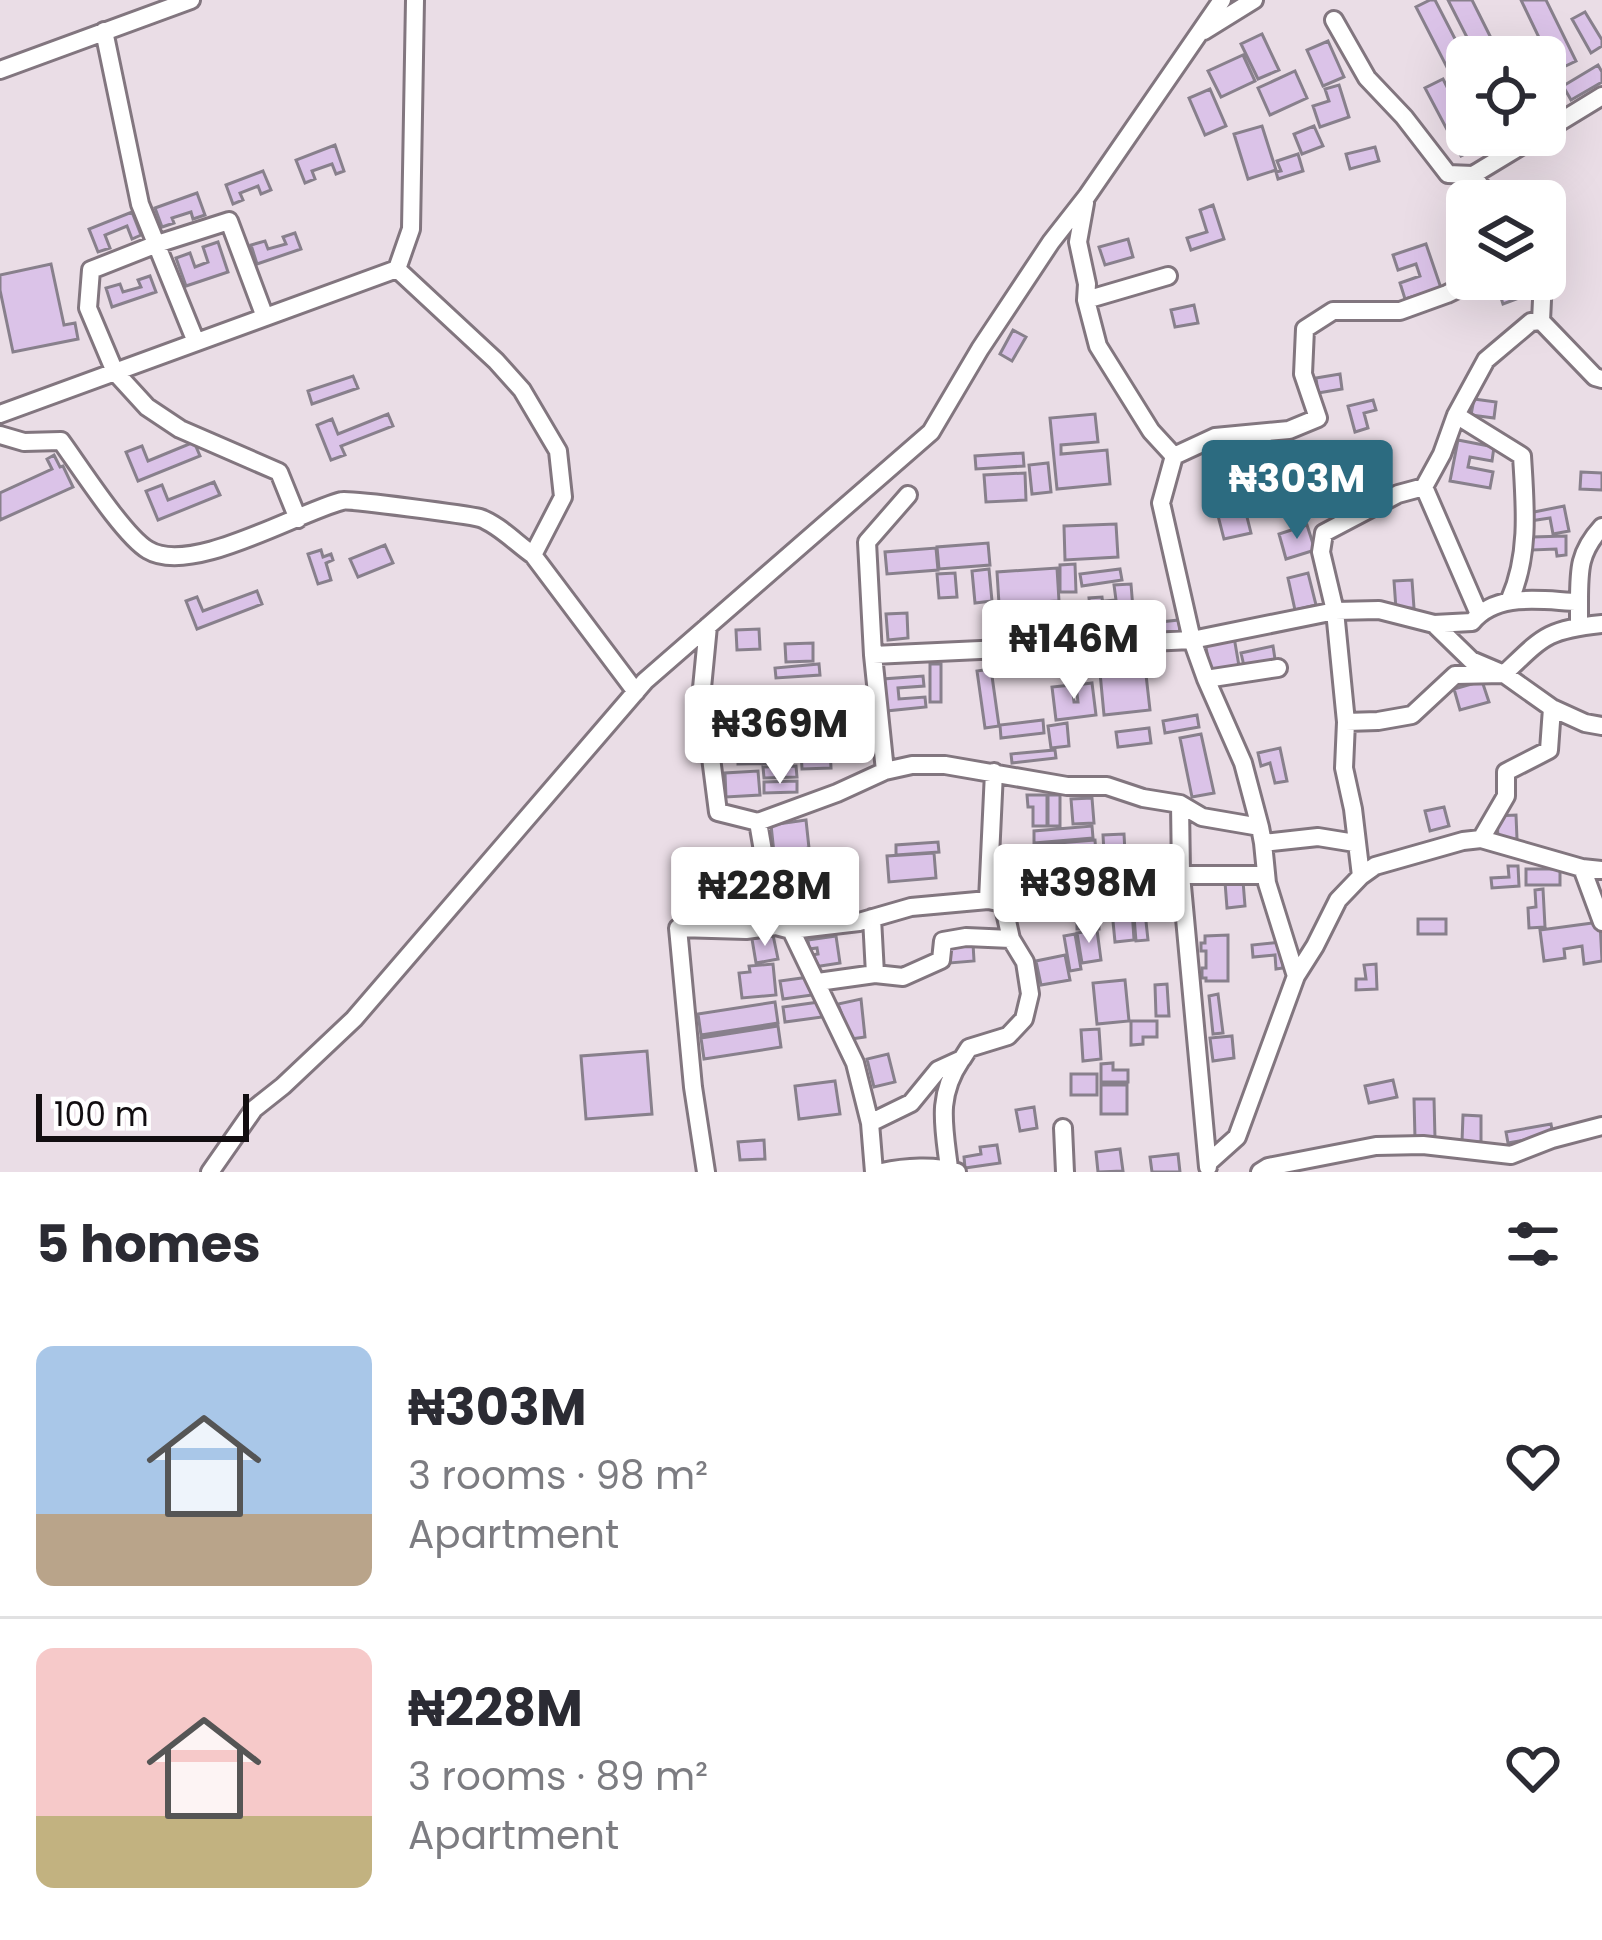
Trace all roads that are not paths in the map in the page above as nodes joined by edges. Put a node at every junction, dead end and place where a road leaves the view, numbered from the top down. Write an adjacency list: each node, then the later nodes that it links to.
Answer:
1 (190, 0): 6 (street)
2 (416, 0): 16 (street)
3 (1222, 0): 7 (street)
4 (1254, 0): 7 (street)
5 (1334, 20): 12 (street)
6 (104, 31): 8 (street); 15 (street)
7 (1198, 35): 14 (street)
8 (0, 70)
9 (1602, 96): 10 (street)
10 (1566, 118)
11 (1506, 156): 12 (street)
12 (1474, 176): 13 (street)
13 (1477, 180)
14 (1087, 196): 19 (street); 41 (street)
15 (157, 244): 21 (street); 23 (street); 24 (street)
16 (397, 269): 21 (street); 34 (street)
17 (1168, 276): 19 (street)
18 (1446, 294): 29 (street)
19 (1086, 300): 29 (street)
20 (1542, 300): 22 (street)
21 (265, 317): 23 (street)
22 (1541, 321): 25 (street); 27 (street)
23 (196, 342): 24 (street)
24 (115, 372): 26 (street); 32 (street)
25 (1602, 379)
26 (0, 413)
27 (1456, 415): 30 (street); 35 (street)
28 (0, 435): 32 (street)
29 (1174, 456): 43 (street)
30 (1424, 487): 37 (street); 38 (street)
31 (908, 496): 44 (street)
32 (298, 519): 34 (street)
33 (1602, 527): 36 (street)
34 (533, 555): 48 (street)
35 (1510, 599): 36 (street); 38 (street)
36 (1579, 602): 42 (street)
37 (1335, 611): 39 (street); 43 (street); 50 (street)
38 (1478, 614): 39 (street)
39 (1433, 624): 46 (street)
40 (1602, 624): 42 (street)
41 (708, 626): 48 (street); 55 (street)
42 (1580, 627): 46 (street)
43 (1192, 640): 44 (street); 47 (street)
44 (873, 655): 52 (street)
45 (1278, 668): 47 (street)
46 (1504, 674): 49 (street); 50 (street)
47 (1206, 679): 56 (street)
48 (636, 692): 80 (street)
49 (1552, 708): 51 (street); 57 (street)
50 (1346, 722): 58 (street)
51 (1602, 726)
52 (885, 771): 53 (street); 55 (street)
53 (994, 772): 54 (street); 64 (street)
54 (1180, 804): 56 (street); 61 (street)
55 (758, 822): 67 (street)
56 (1262, 835): 58 (street); 62 (street)
57 (1481, 839): 59 (street); 63 (street)
58 (1355, 842): 63 (street)
59 (1582, 868): 60 (street); 66 (street)
60 (1602, 870)
61 (1181, 875): 62 (street); 64 (street); 77 (street)
62 (1266, 875): 70 (street)
63 (1361, 876): 70 (street)
64 (995, 901): 65 (street); 68 (street)
65 (872, 918): 67 (street); 69 (street)
66 (1602, 922)
67 (783, 928): 71 (street); 81 (street)
68 (1011, 939): 69 (street); 72 (street)
69 (875, 974): 71 (street)
70 (1296, 976): 77 (street)
71 (818, 982): 73 (street)
72 (962, 1059): 73 (street); 78 (street)
73 (870, 1123): 82 (street)
74 (1602, 1126): 76 (street)
75 (1063, 1128): 83 (street)
76 (1511, 1155): 84 (street); 85 (street)
77 (1208, 1168)
78 (954, 1170): 79 (street)
79 (929, 1171): 82 (street)
80 (211, 1172)
81 (706, 1172)
82 (878, 1172)
83 (1065, 1172)
84 (1260, 1172)
85 (1495, 1172)

